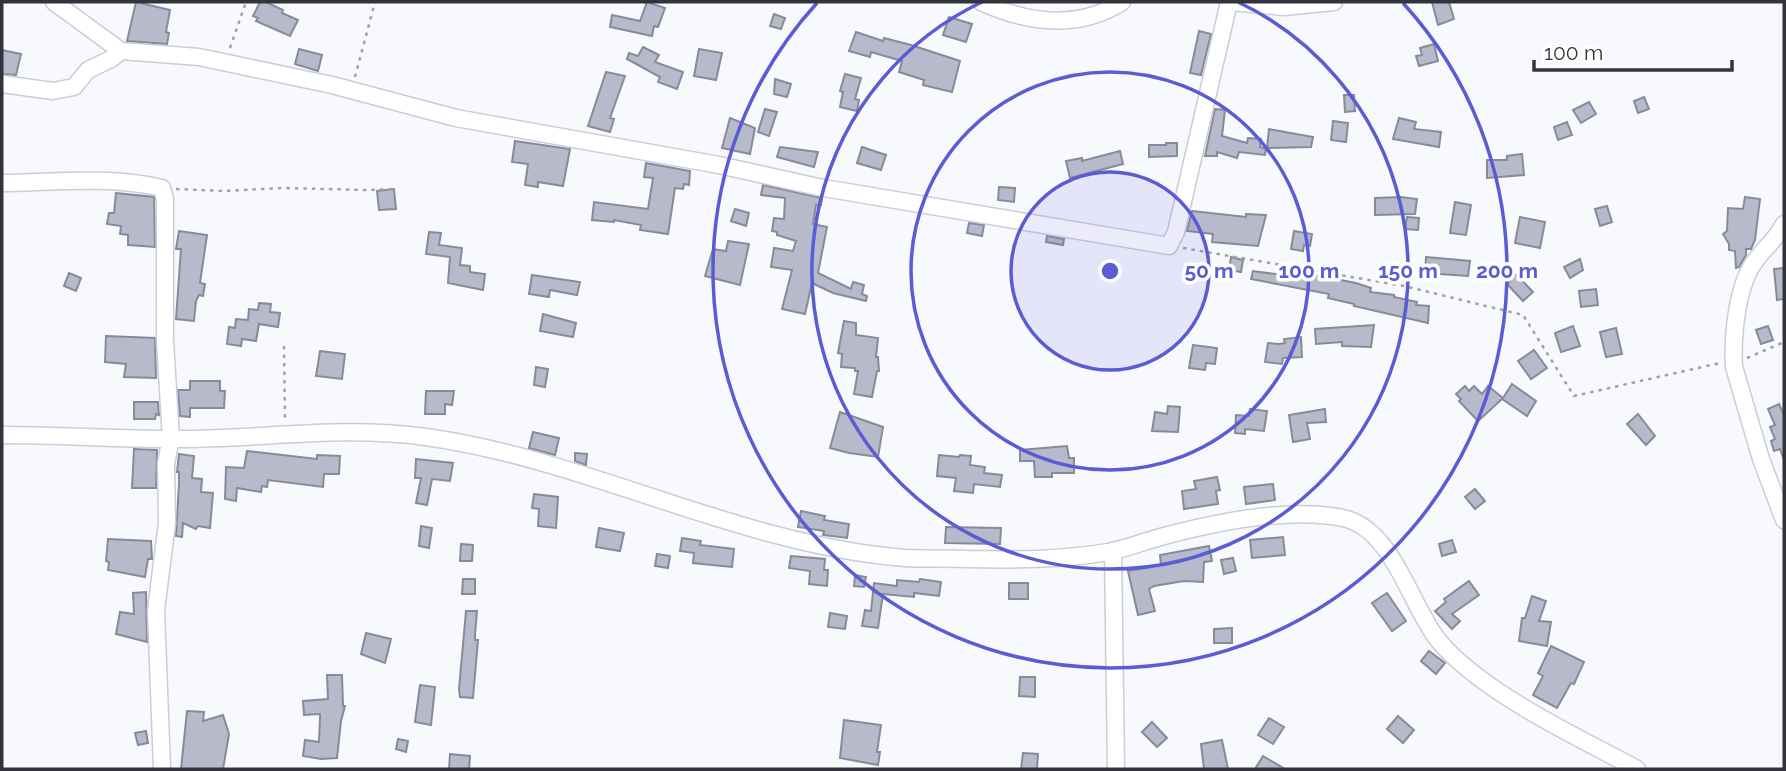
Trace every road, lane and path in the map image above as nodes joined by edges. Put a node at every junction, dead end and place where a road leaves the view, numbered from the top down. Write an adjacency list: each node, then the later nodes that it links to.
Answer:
1 (54, 2): 8 (street)
2 (246, 2): 9 (path)
3 (374, 2): 11 (path)
4 (981, 2): 5 (street)
5 (1122, 2)
6 (1230, 2): 7 (street); 16 (street)
7 (1334, 2)
8 (121, 51): 9 (street); 10 (street)
9 (226, 63): 11 (street)
10 (2, 84)
11 (352, 90): 16 (street)
12 (2, 183): 13 (street)
13 (162, 188): 14 (path); 22 (street)
14 (395, 189)
15 (1784, 224): 19 (street)
16 (1169, 246): 19 (path)
17 (1784, 342): 19 (path)
18 (284, 346): 20 (path)
19 (1734, 360): 23 (street)
20 (285, 433): 22 (street); 24 (street)
21 (2, 435): 22 (street)
22 (171, 439): 25 (street)
23 (1784, 520)
24 (1113, 551): 26 (street); 27 (street)
25 (162, 769)
26 (1116, 769)
27 (1637, 769)

